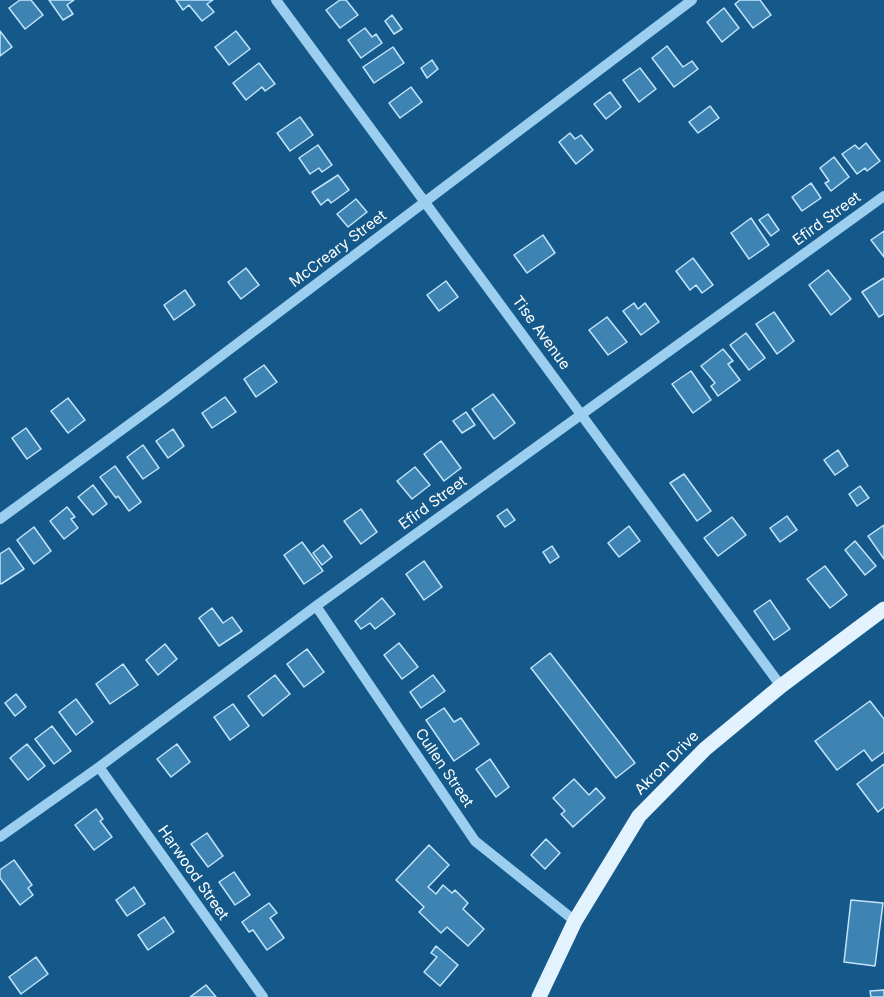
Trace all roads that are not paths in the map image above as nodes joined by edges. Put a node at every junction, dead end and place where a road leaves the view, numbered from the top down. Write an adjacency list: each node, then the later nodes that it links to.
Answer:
1 (276, 0): 4 (street, Tise Avenue)
2 (692, 0): 4 (street, McCreary Street)
3 (884, 196): 5 (street, Efird Street)
4 (426, 202): 5 (street, Tise Avenue); 6 (street, McCreary Street)
5 (582, 414): 7 (street, Efird Street); 9 (street, Tise Avenue)
6 (0, 519)
7 (316, 606): 10 (street, Efird Street); 12 (street, Cullen Street)
8 (884, 609): 9 (main road, Akron Drive)
9 (781, 686): 12 (main road, Akron Drive)
10 (99, 767): 11 (street, Efird Street); 13 (street, Harwood Street)
11 (0, 837)
12 (575, 921): 14 (main road, Akron Drive)
13 (263, 997)
14 (539, 997)

